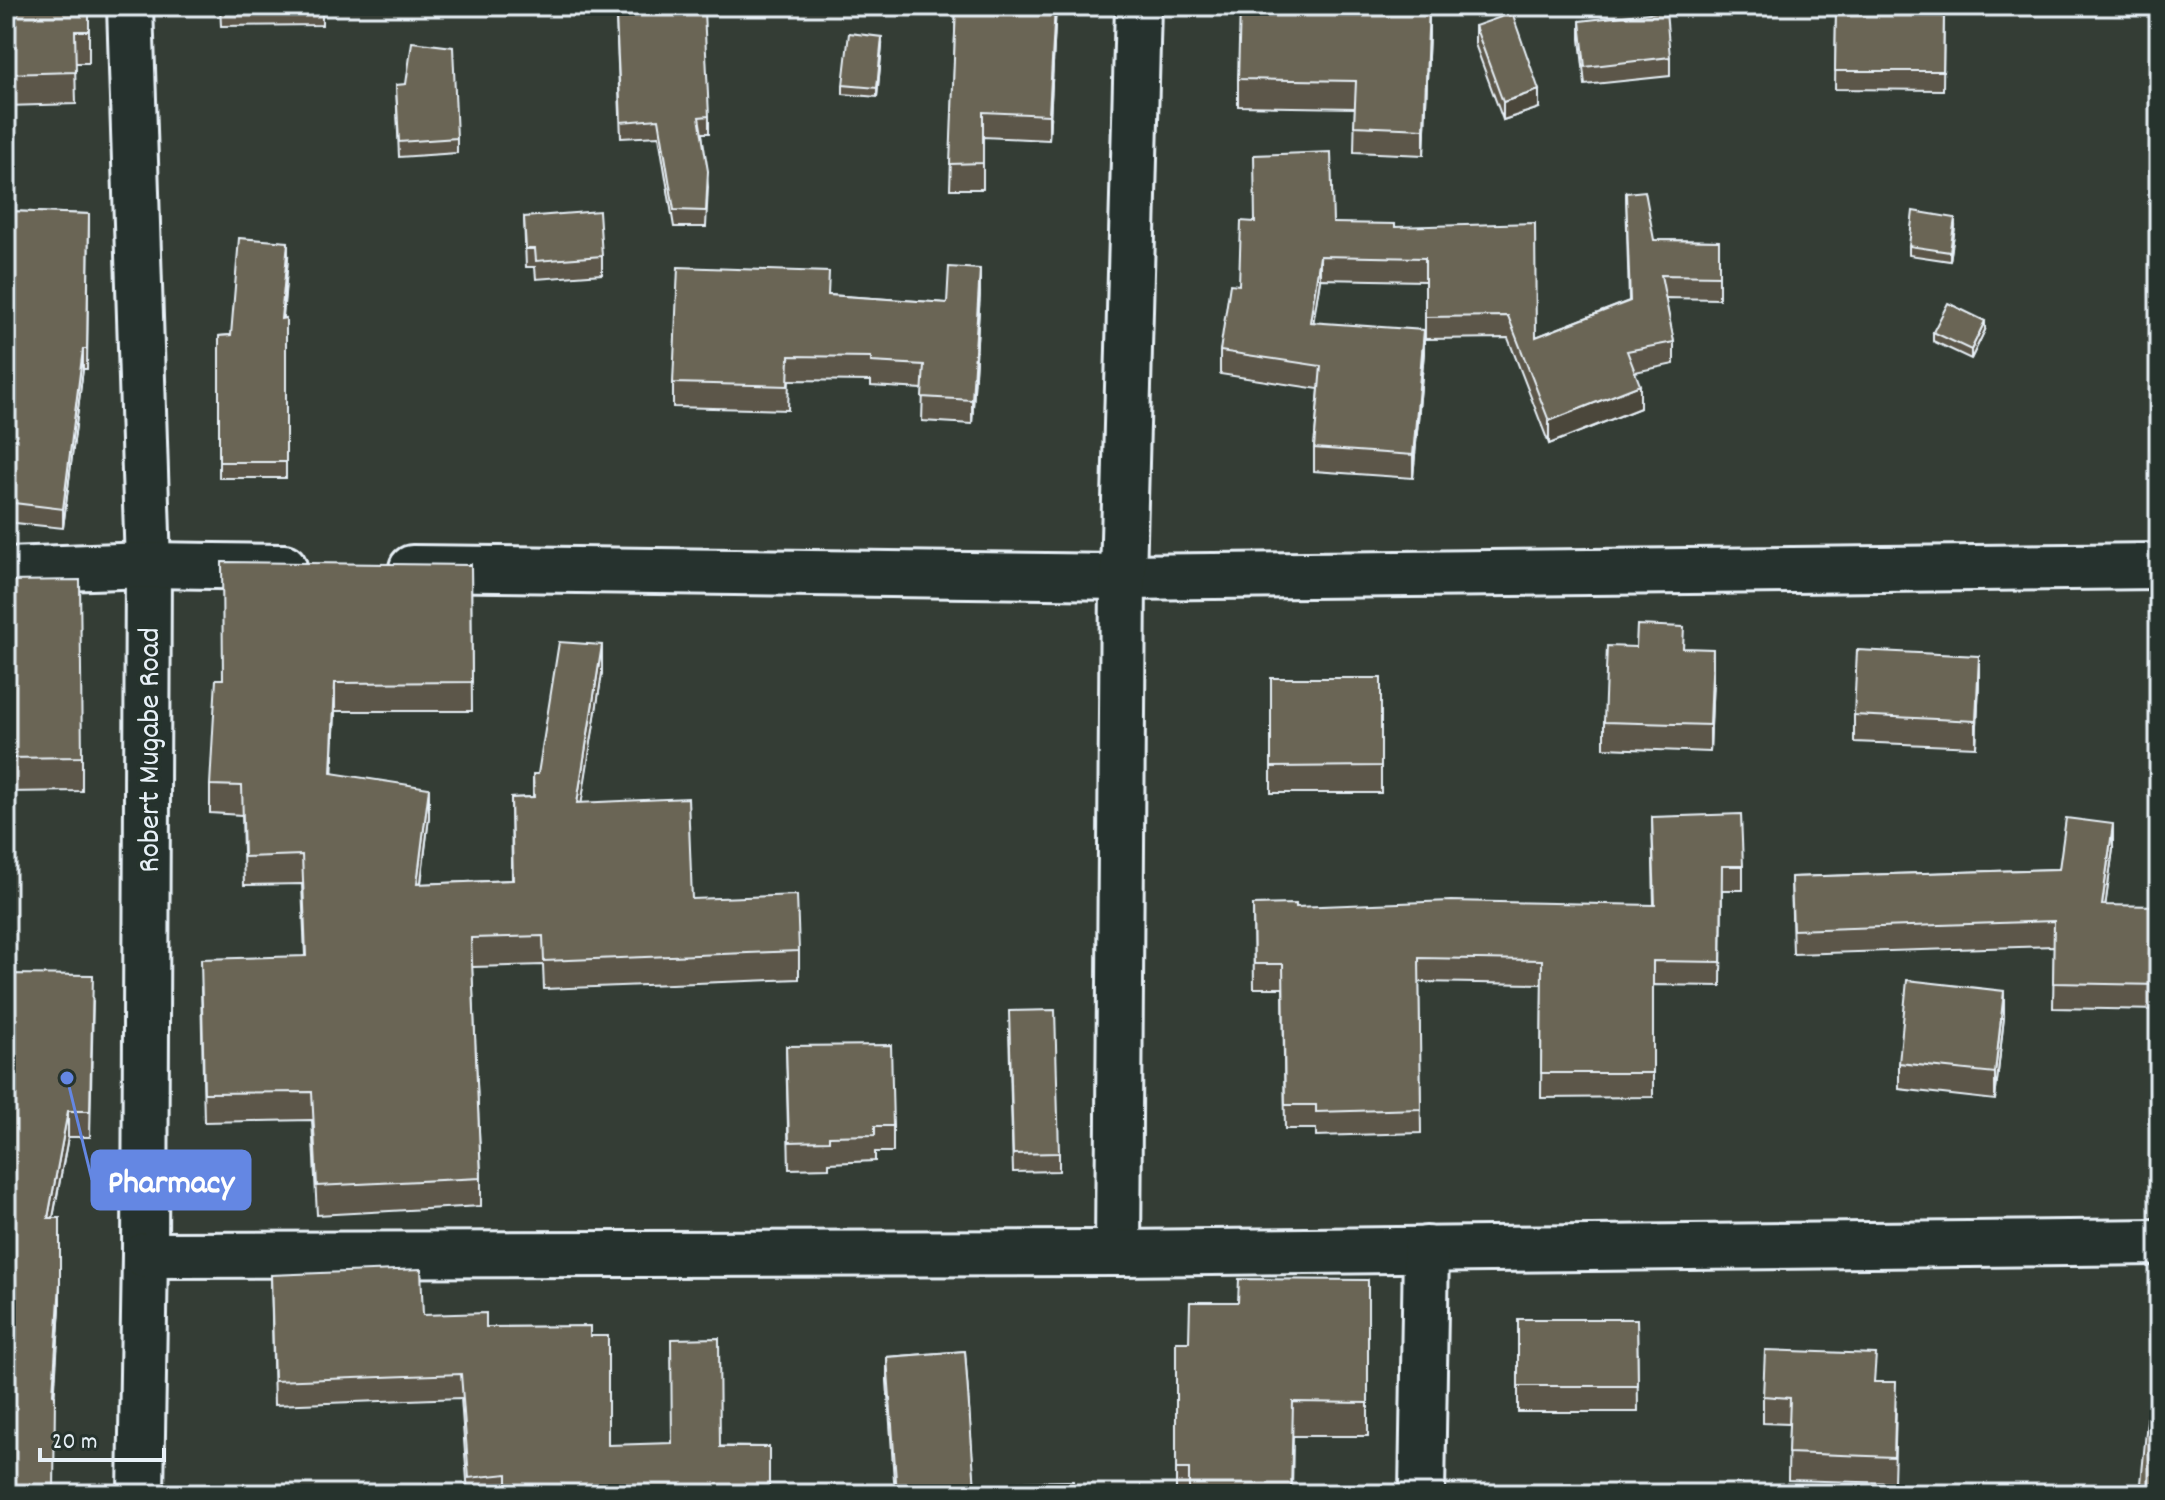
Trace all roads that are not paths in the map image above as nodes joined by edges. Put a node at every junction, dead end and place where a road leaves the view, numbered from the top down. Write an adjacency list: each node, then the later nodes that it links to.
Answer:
1 (130, 6): 3 (street, Robert Mugabe Road)
2 (1138, 6): 8 (street)
3 (148, 565): 5 (street); 7 (street); 12 (street, Robert Mugabe Road)
4 (2159, 566): 8 (street)
5 (324, 567)
6 (372, 568): 8 (street)
7 (6, 570)
8 (1123, 577): 11 (street)
9 (2159, 1242): 10 (street)
10 (1426, 1249): 11 (street); 14 (street)
11 (1118, 1253): 12 (street)
12 (145, 1255): 13 (street, Robert Mugabe Road)
13 (141, 1494)
14 (1422, 1494)

